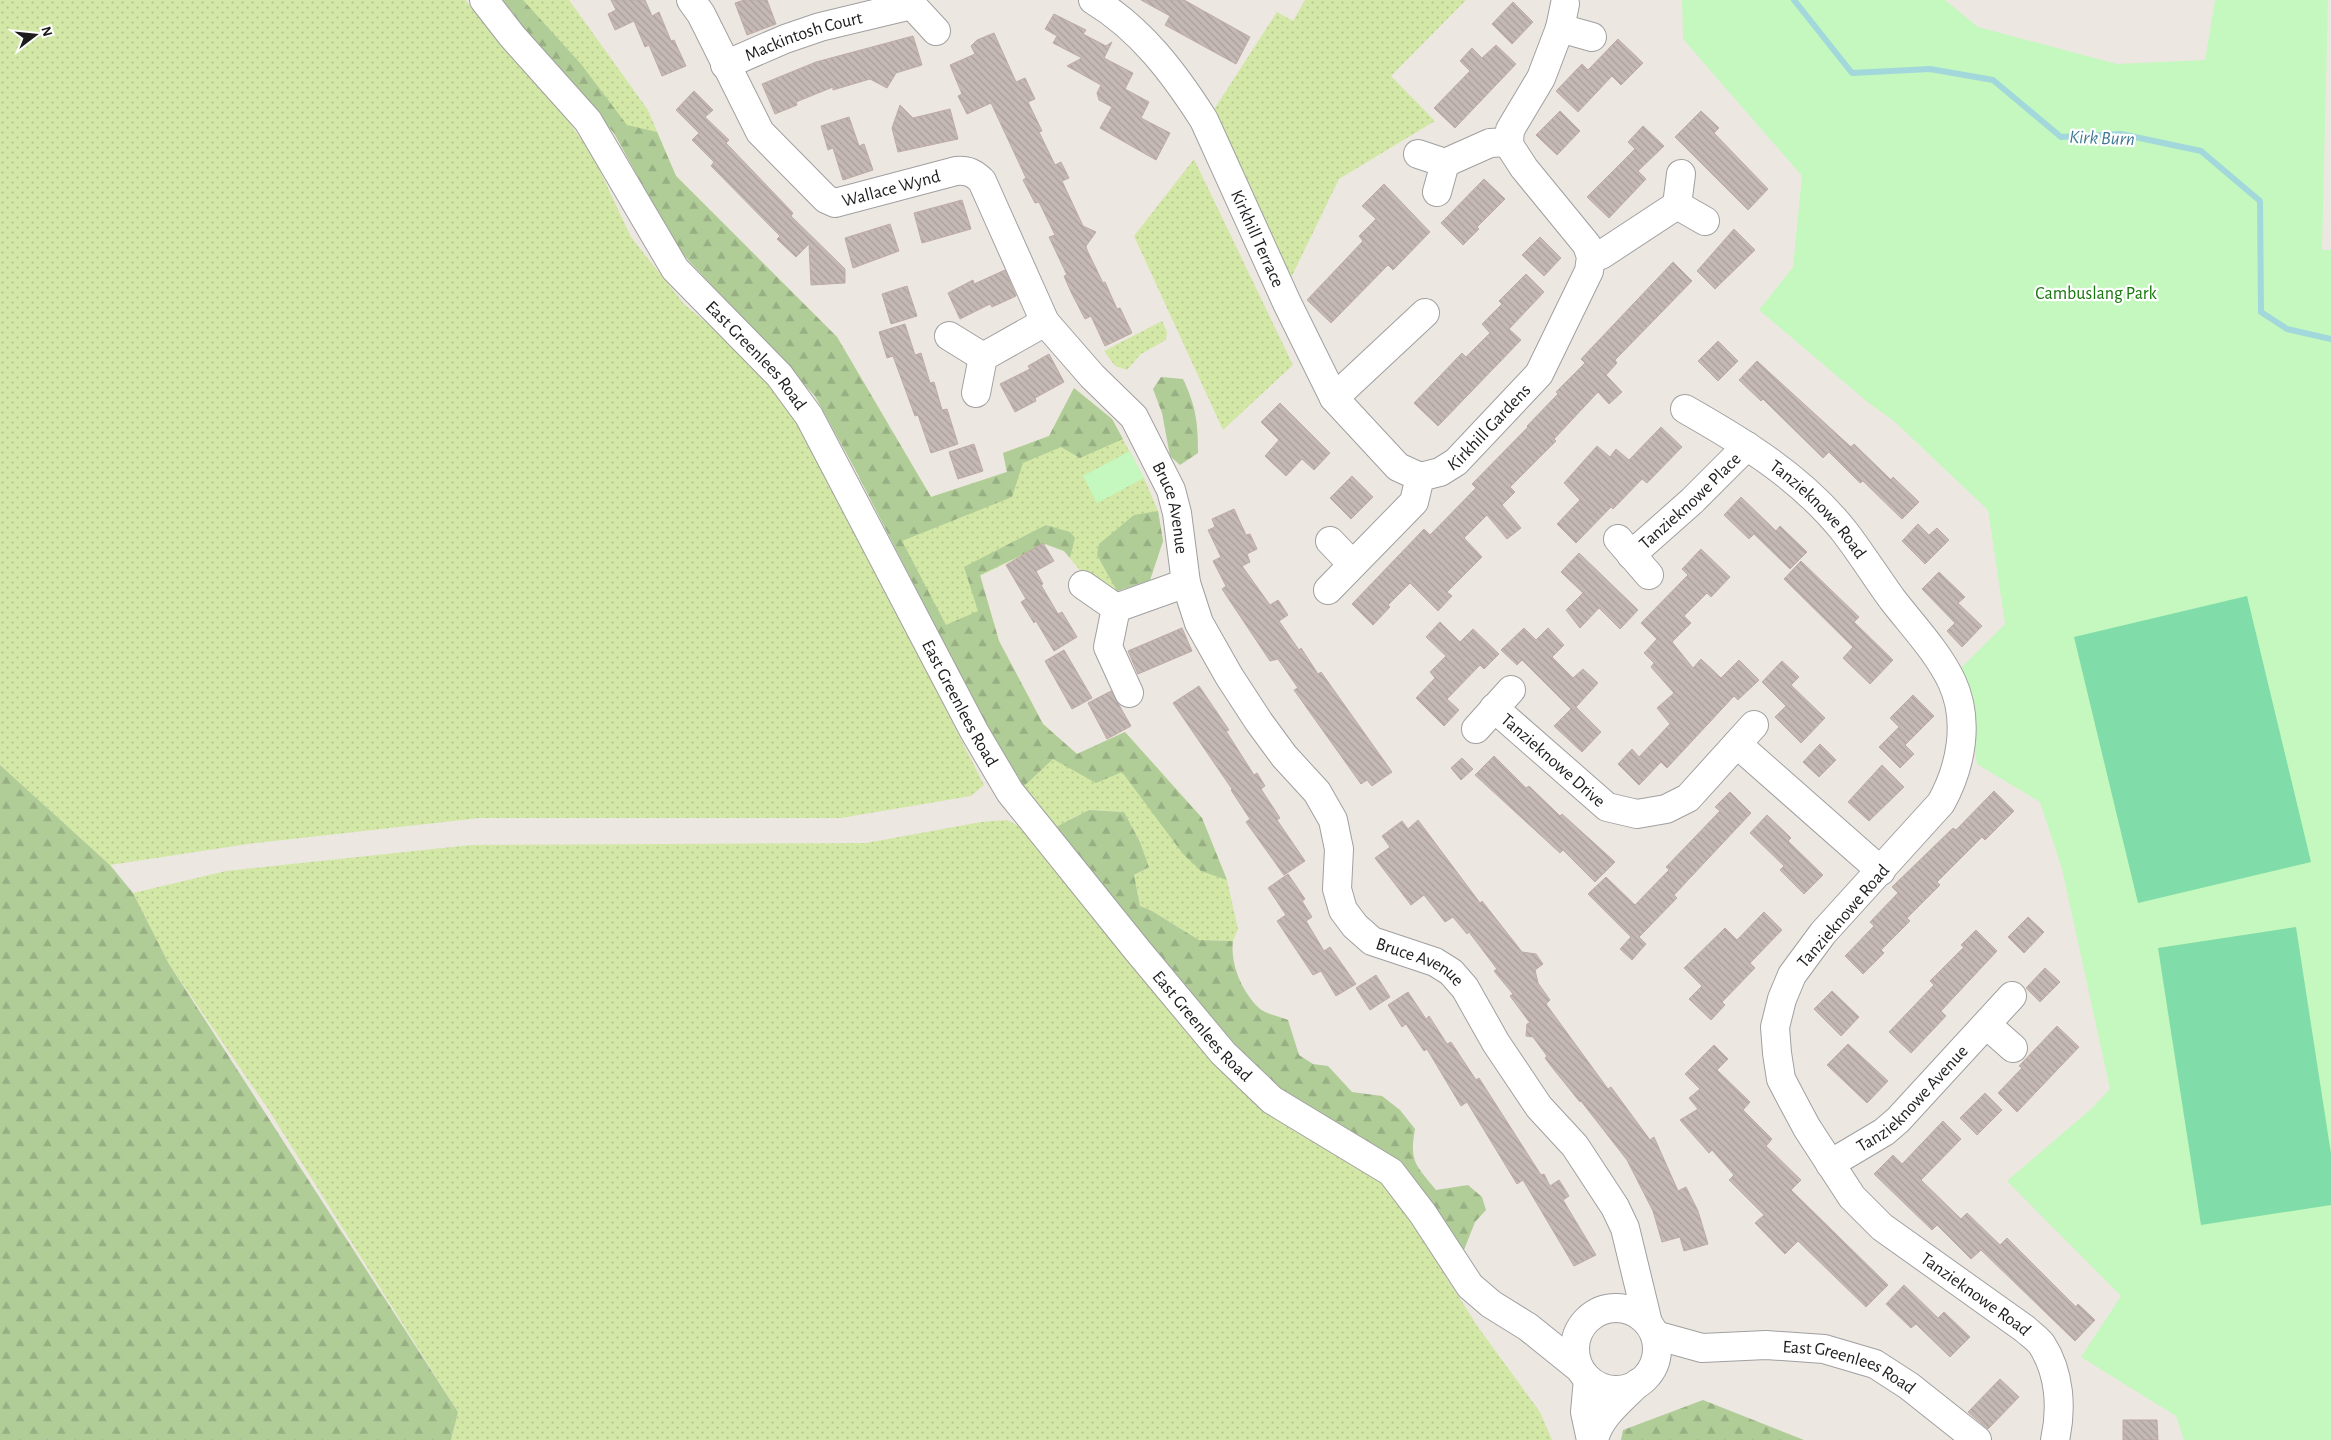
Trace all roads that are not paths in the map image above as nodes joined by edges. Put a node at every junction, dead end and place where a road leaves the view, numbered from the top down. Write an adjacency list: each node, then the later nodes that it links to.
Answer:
1 (484, 0): 42 (street, East Greenlees Road)
2 (691, 0): 7 (street, Wallace Wynd)
3 (1093, 0): 21 (street, Kirkhill Terrace)
4 (913, 2): 5 (street, Mackintosh Court); 7 (street, Mackintosh Court)
5 (936, 31)
6 (1592, 37): 8 (street)
7 (725, 64): 17 (street, Wallace Wynd)
8 (1509, 142): 10 (street); 15 (street)
9 (1418, 154): 10 (street)
10 (1445, 163): 12 (street)
11 (1681, 174): 13 (street)
12 (1437, 192)
13 (1676, 204): 14 (street); 15 (street)
14 (1705, 221)
15 (1591, 257): 25 (street, Kirkhill Gardens)
16 (1425, 313): 21 (street)
17 (1045, 322): 19 (street); 23 (street, Wallace Wynd)
18 (949, 336): 19 (street)
19 (983, 357): 20 (street)
20 (976, 393)
21 (1334, 398): 25 (street, Kirkhill Terrace)
22 (1685, 409): 24 (street, Tanzieknowe Road)
23 (1144, 437): 29 (street, Bruce Avenue)
24 (1747, 446): 27 (street, Tanzieknowe Place); 35 (street, Tanzieknowe Road)
25 (1420, 477): 28 (street)
26 (1330, 541): 28 (street)
27 (1633, 556)
28 (1352, 564): 31 (street)
29 (1186, 583): 32 (street); 40 (street, Bruce Avenue)
30 (1083, 585): 32 (street)
31 (1328, 590)
32 (1116, 608): 33 (street)
33 (1129, 693)
34 (1476, 729): 35 (street, Tanzieknowe Drive)
35 (1881, 871): 39 (street, Tanzieknowe Road)
36 (2012, 996): 37 (street, Tanzieknowe Avenue)
37 (1987, 1025): 38 (street); 39 (street, Tanzieknowe Avenue)
38 (2013, 1048)
39 (1830, 1164): 49 (street, Tanzieknowe Road)
40 (1632, 1262): 41 (street); 43 (street, Bruce Avenue)
41 (1600, 1313): 42 (street); 43 (street); 45 (street)
42 (1528, 1327): 45 (street, East Greenlees Road)
43 (1651, 1329): 44 (street, East Greenlees Road); 46 (street)
44 (1702, 1348): 46 (street, East Greenlees Road); 48 (street, East Greenlees Road)
45 (1583, 1373): 46 (street); 47 (street)
46 (1643, 1379): 47 (street)
47 (1592, 1440)
48 (1977, 1440)
49 (2055, 1440)

